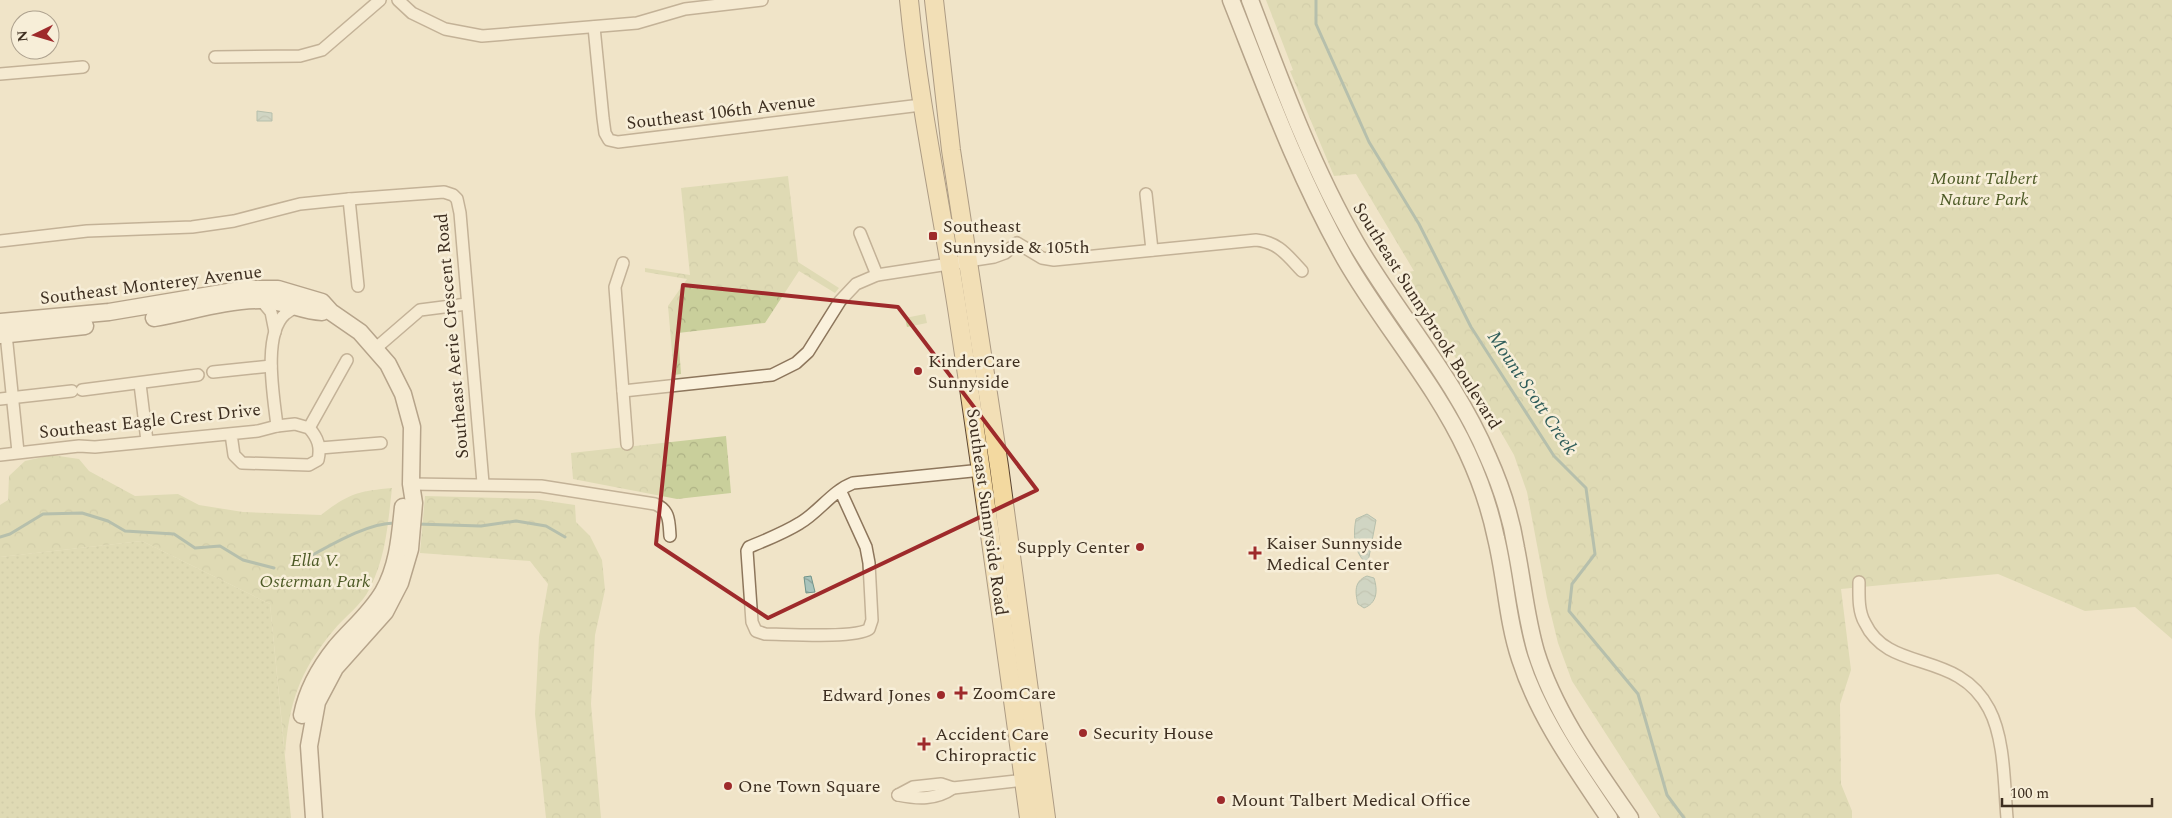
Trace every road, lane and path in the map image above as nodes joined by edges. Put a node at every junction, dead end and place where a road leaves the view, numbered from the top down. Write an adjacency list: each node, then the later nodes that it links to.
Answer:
1 (380, 0): 9 (street)
2 (398, 0): 8 (street)
3 (762, 0): 8 (street)
4 (909, 0): 12 (main road, Southeast Sunnyside Road)
5 (934, 0): 13 (main road, Southeast Sunnyside Road)
6 (1231, 0): 59 (main road, Southeast Sunnybrook Boulevard)
7 (1250, 0): 68 (main road, Southeast Sunnybrook Boulevard)
8 (594, 27): 12 (street, Southeast 106th Avenue)
9 (215, 57)
10 (83, 67): 11 (street)
11 (0, 74)
12 (921, 105): 13 (main road); 21 (main road, Southeast Sunnyside Road)
13 (951, 150): 19 (main road, Southeast Sunnyside Road)
14 (1146, 194): 18 (street)
15 (349, 199): 17 (street, Southeast Aerie Crescent Road); 24 (street); 26 (street, Southeast Aerie Crescent Road)
16 (860, 233): 23 (street)
17 (0, 241)
18 (1152, 250): 19 (street); 22 (street)
19 (968, 261): 21 (street); 53 (main road, Southeast Sunnyside Road)
20 (623, 262): 38 (street)
21 (949, 264): 23 (street); 49 (main road, Southeast Sunnyside Road)
22 (1302, 271)
23 (877, 275): 38 (street)
24 (358, 286)
25 (261, 300): 27 (main road, Southeast Monterey Avenue); 29 (main road, Southeast Monterey Avenue); 30 (street, Southeast Eagle Crest Drive)
26 (467, 304): 31 (street); 50 (street, Southeast Aerie Crescent Road)
27 (298, 306): 28 (main road, Southeast Monterey Avenue); 30 (street, Southeast Eagle Crest Drive)
28 (331, 312): 29 (main road, Southeast Monterey Avenue); 31 (main road, Southeast Monterey Avenue)
29 (1, 330): 39 (street, Southeast Eagle Crest Drive)
30 (275, 332): 33 (street, Southeast Eagle Crest Drive)
31 (376, 348): 51 (main road, Southeast Monterey Avenue)
32 (347, 360): 41 (street)
33 (271, 366): 34 (street); 40 (street, Southeast Eagle Crest Drive)
34 (213, 372)
35 (198, 375): 37 (street)
36 (0, 383): 39 (street, Southeast Eagle Crest Drive)
37 (140, 384): 39 (street); 43 (street)
38 (623, 391): 45 (street)
39 (5, 399): 47 (street, Southeast Eagle Crest Drive)
40 (277, 426): 41 (street); 42 (street, Southeast Eagle Crest Drive)
41 (309, 428): 46 (street)
42 (231, 434): 43 (street, Southeast Eagle Crest Drive); 46 (street)
43 (147, 441): 47 (street, Southeast Eagle Crest Drive)
44 (381, 443): 46 (street)
45 (627, 444)
46 (320, 448)
47 (18, 452): 48 (street)
48 (0, 455)
49 (982, 470): 52 (street); 53 (main road); 57 (main road, Southeast Sunnyside Road)
50 (483, 483): 51 (street); 54 (street)
51 (411, 484): 55 (main road, Southeast Monterey Avenue)
52 (840, 490): 52 (street)
53 (1005, 511): 58 (main road, Southeast Sunnyside Road)
54 (670, 536)
55 (404, 548): 62 (main road, Southeast Monterey Avenue); 63 (main road, Southeast Monterey Avenue)
56 (1859, 582): 69 (street)
57 (1000, 599): 58 (main road); 60 (main road, Southeast Sunnyside Road)
58 (1022, 636): 65 (main road, Southeast Sunnyside Road)
59 (1575, 768): 66 (main road, Southeast Sunnybrook Boulevard); 67 (main road)
60 (1024, 780): 61 (street); 64 (main road, Southeast Sunnyside Road)
61 (953, 788)
62 (303, 818)
63 (314, 818)
64 (1029, 818)
65 (1046, 818)
66 (1609, 818)
67 (1620, 818)
68 (1630, 818)
69 (2007, 818)

